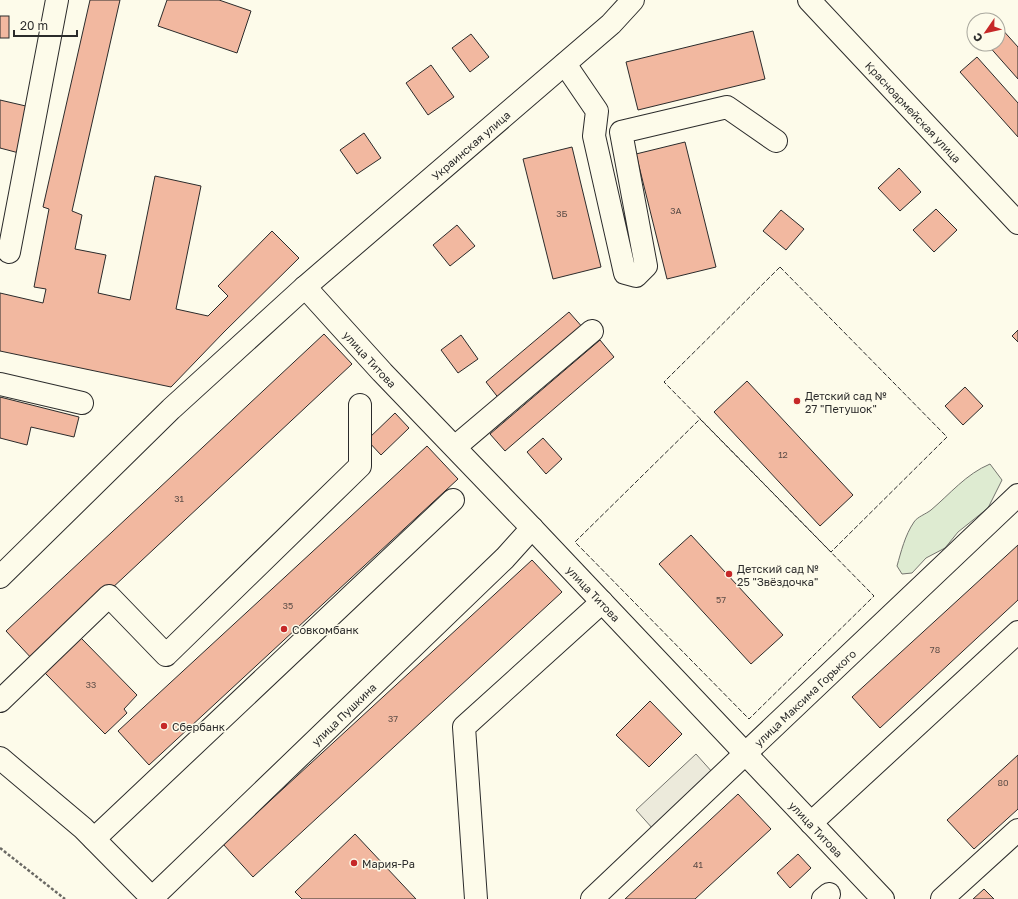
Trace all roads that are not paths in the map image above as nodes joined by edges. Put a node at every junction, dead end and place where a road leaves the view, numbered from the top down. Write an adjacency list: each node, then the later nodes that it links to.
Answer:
1 (57, 0): 9 (street)
2 (633, 0): 4 (street, Украинская улица)
3 (809, 0): 8 (street, Красноармейская улица)
4 (565, 64): 5 (street); 10 (street, Украинская улица)
5 (597, 111): 6 (street); 6 (street)
6 (621, 132): 7 (street)
7 (776, 141)
8 (1018, 222)
9 (9, 252)
10 (304, 287): 15 (street, улица Титова); 19 (street, Украинская улица)
11 (592, 332): 15 (street)
12 (0, 384): 13 (street)
13 (82, 403)
14 (360, 405): 22 (street)
15 (454, 447): 18 (street, улица Титова)
16 (1018, 495): 23 (street, улица Максима Горького)
17 (453, 500): 27 (street)
18 (532, 528): 20 (street, улица Титова); 28 (street, улица Пушкина)
19 (0, 577)
20 (602, 602): 23 (street, улица Титова); 29 (street)
21 (1018, 632): 25 (street)
22 (0, 701)
23 (746, 754): 25 (street, улица Титова); 30 (street, улица Максима Горького)
24 (0, 758): 27 (street, улица Пушкина)
25 (811, 823): 31 (street, улица Титова)
26 (1018, 830): 32 (street)
27 (94, 839): 28 (street, улица Пушкина)
28 (152, 899)
29 (476, 899)
30 (592, 899)
31 (883, 899)
32 (942, 899)

